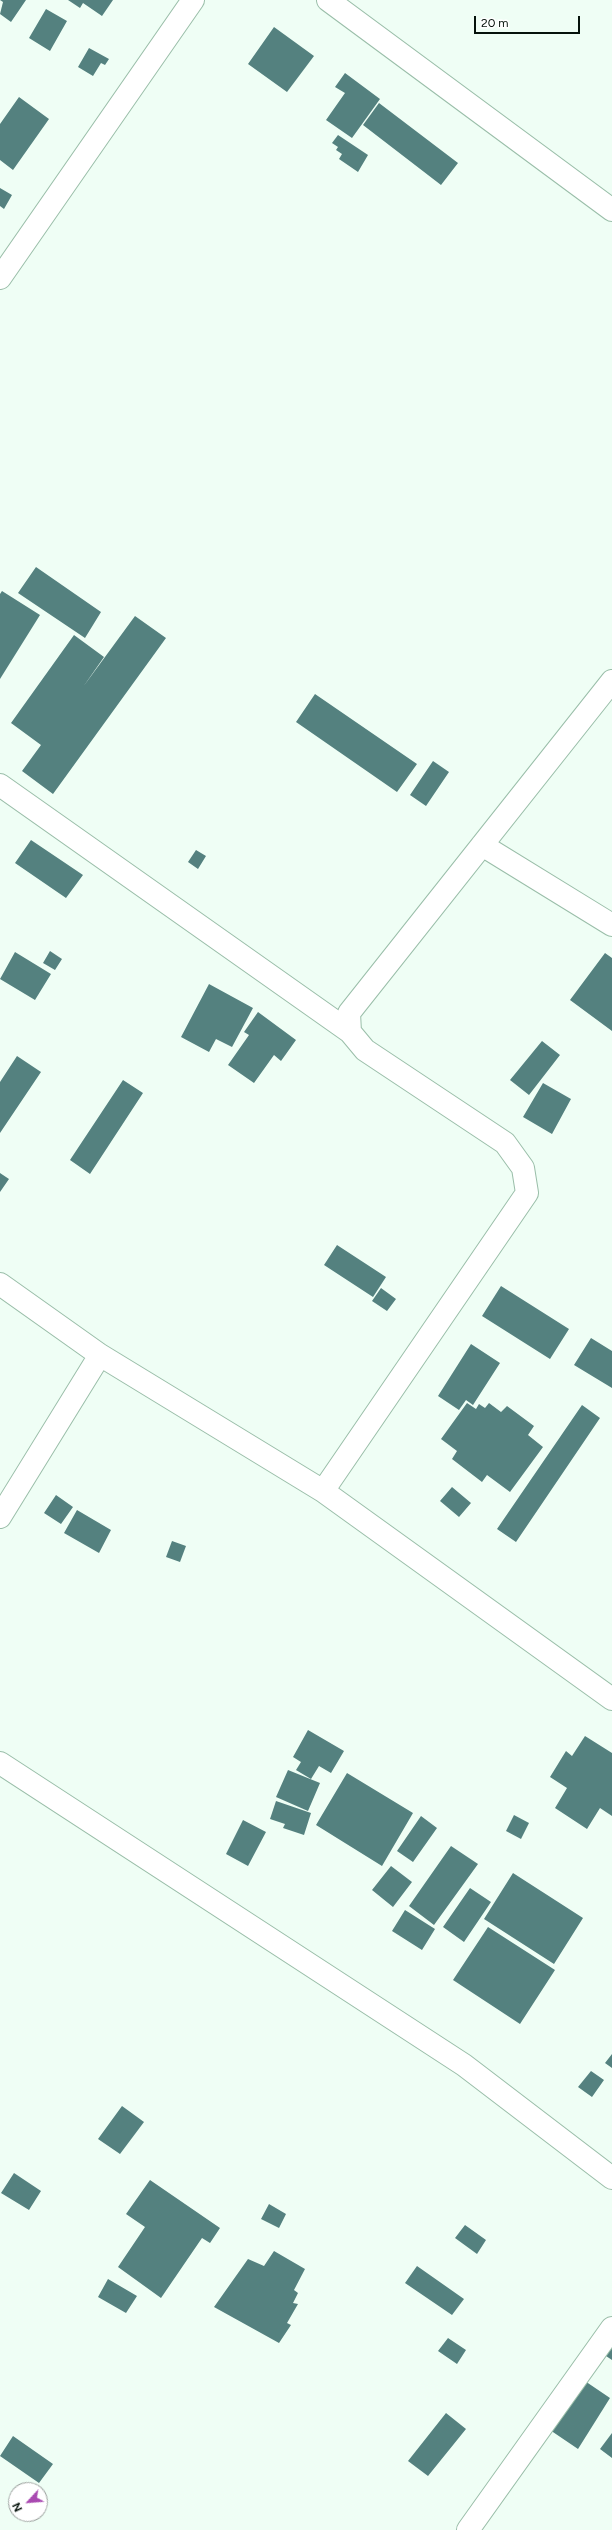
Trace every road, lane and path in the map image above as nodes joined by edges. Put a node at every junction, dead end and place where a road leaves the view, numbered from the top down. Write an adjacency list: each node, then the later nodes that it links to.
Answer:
1 (194, 0): 4 (street)
2 (328, 0): 3 (street)
3 (612, 210)
4 (0, 278)
5 (612, 682): 7 (street)
6 (0, 785): 9 (street)
7 (482, 845): 8 (street); 9 (street)
8 (612, 926)
9 (350, 1032): 12 (street)
10 (0, 1284): 11 (street)
11 (100, 1355): 12 (street); 13 (street)
12 (323, 1491): 14 (street)
13 (0, 1517)
14 (612, 1699)
15 (0, 1763): 16 (street)
16 (612, 2178)
17 (612, 2328): 18 (street)
18 (468, 2530)

